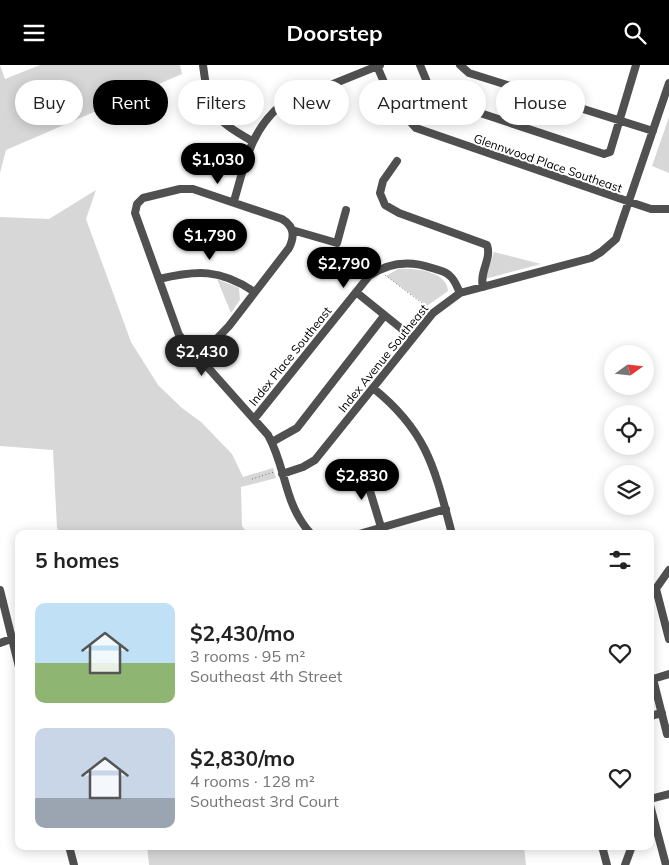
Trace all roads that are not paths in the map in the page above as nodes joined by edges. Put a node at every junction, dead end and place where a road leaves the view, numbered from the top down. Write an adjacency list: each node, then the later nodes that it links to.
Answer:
1 (203, 65): 9 (street)
2 (378, 65): 9 (street); 12 (street, Glennwood Place Southeast)
3 (420, 65): 7 (street)
4 (460, 65): 7 (street)
5 (636, 65): 7 (street)
6 (669, 83): 8 (street)
7 (619, 121): 8 (street)
8 (653, 131): 12 (street)
9 (252, 141): 11 (street)
10 (396, 161): 17 (street)
11 (234, 201): 15 (street); 16 (street)
12 (630, 202): 13 (street, Glennwood Place Southeast); 17 (street, Index Avenue Southeast)
13 (669, 209)
14 (346, 210): 15 (street)
15 (292, 230): 18 (street)
16 (159, 279): 18 (street); 23 (street)
17 (483, 287): 20 (street, Index Avenue Southeast)
18 (253, 291): 23 (street)
19 (356, 292): 20 (street, Index Place Southeast); 21 (street); 25 (street, Index Place Southeast)
20 (460, 293): 22 (street, Index Avenue Southeast)
21 (384, 316): 22 (street); 26 (street)
22 (413, 338): 24 (street, Index Avenue Southeast)
23 (199, 357): 25 (street)
24 (373, 389): 28 (street, Index Avenue Southeast); 29 (street)
25 (255, 418): 26 (street)
26 (272, 443): 28 (street)
27 (357, 468): 30 (street)
28 (282, 472): 31 (street)
29 (446, 509): 30 (street); 33 (street)
30 (381, 527): 32 (street)
31 (308, 530)
32 (372, 530)
33 (451, 530)
34 (669, 570): 35 (street)
35 (656, 589): 37 (street); 39 (street)
36 (0, 590): 38 (street)
37 (654, 592)
38 (11, 639): 40 (street); 41 (street)
39 (669, 639)
40 (0, 643)
41 (15, 653)
42 (669, 674): 43 (street)
43 (654, 678)
44 (654, 686): 45 (street)
45 (662, 713): 46 (street); 47 (street)
46 (654, 715)
47 (668, 735)
48 (669, 795): 49 (street)
49 (654, 798)
50 (654, 820): 57 (street)
51 (70, 850): 54 (street)
52 (603, 850): 55 (street)
53 (631, 850): 56 (street)
54 (74, 865)
55 (607, 865)
56 (625, 865)
57 (666, 865)

